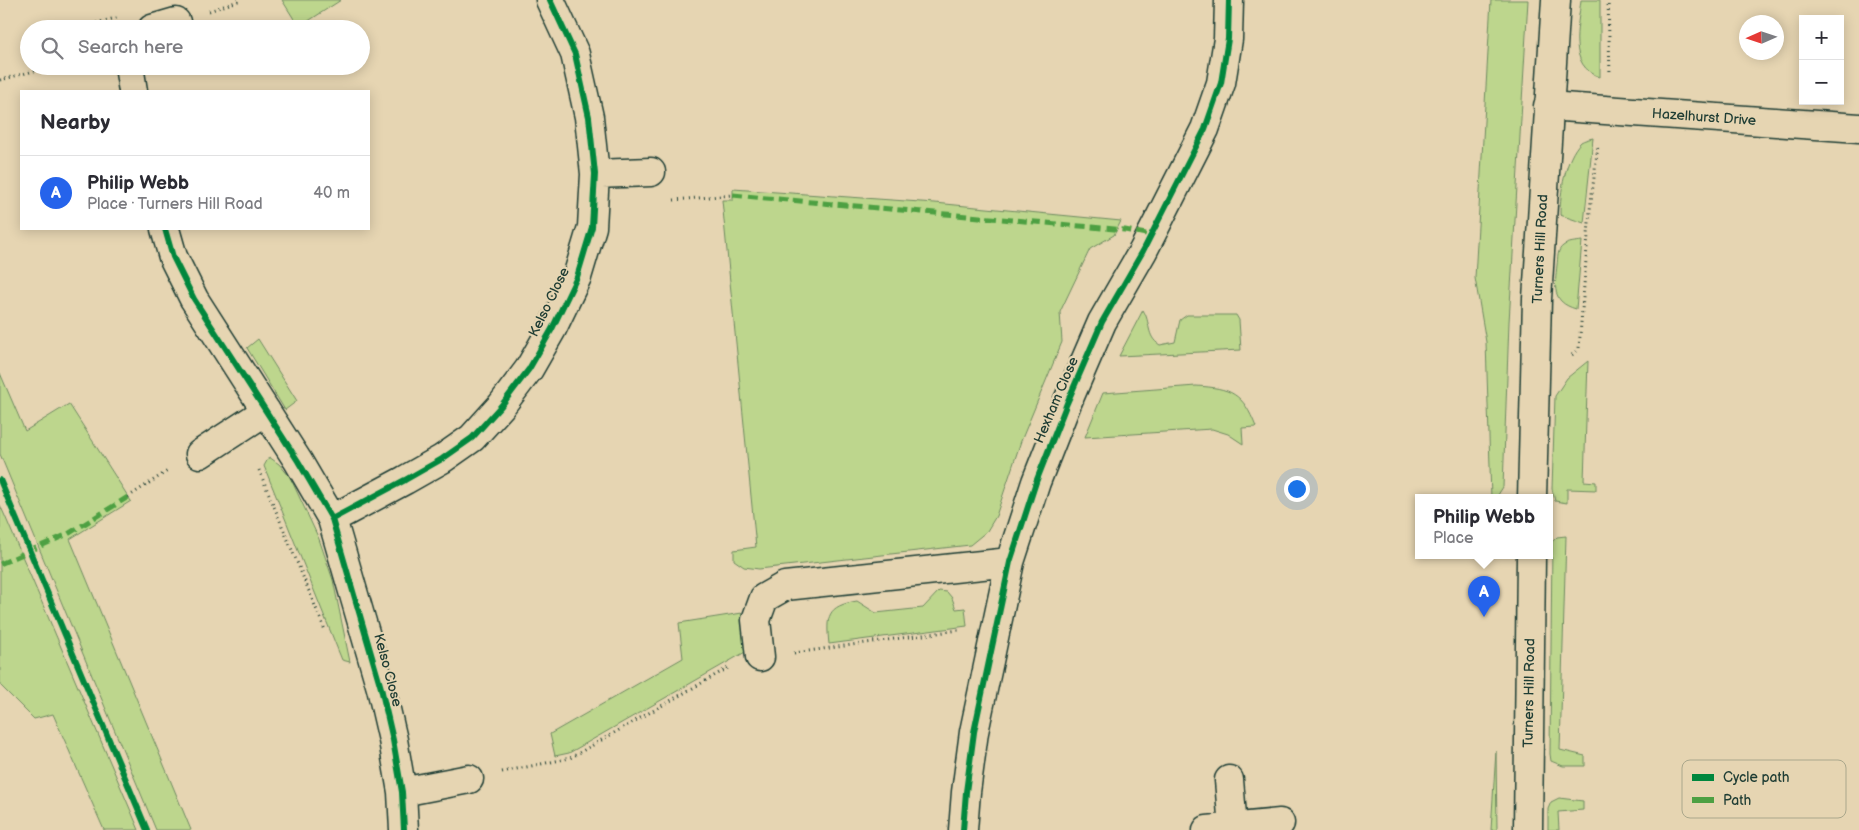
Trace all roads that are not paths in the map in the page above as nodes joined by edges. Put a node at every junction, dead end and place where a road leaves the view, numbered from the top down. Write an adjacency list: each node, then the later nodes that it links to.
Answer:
1 (550, 0): 9 (street, Kelso Close)
2 (1229, 0): 16 (street, Hexham Close)
3 (1556, 0): 6 (street, Turners Hill Road)
4 (130, 75): 5 (street)
5 (133, 90)
6 (1548, 106): 7 (street, Hazelhurst Drive); 13 (street, Turners Hill Road)
7 (1859, 128)
8 (651, 172): 9 (street)
9 (595, 174): 14 (street, Kelso Close)
10 (166, 230): 11 (street, Kelso Close)
11 (266, 411): 12 (street); 14 (street, Kelso Close)
12 (200, 454)
13 (1532, 494)
14 (332, 519): 20 (street, Kelso Close)
15 (1531, 559): 25 (street, Turners Hill Road)
16 (1010, 562): 17 (street); 24 (street, Hexham Close)
17 (760, 657)
18 (470, 779): 20 (street)
19 (1229, 780): 22 (street)
20 (402, 792): 23 (street, Kelso Close)
21 (1280, 824): 22 (street)
22 (1220, 829)
23 (404, 830)
24 (963, 830)
25 (1528, 830)

